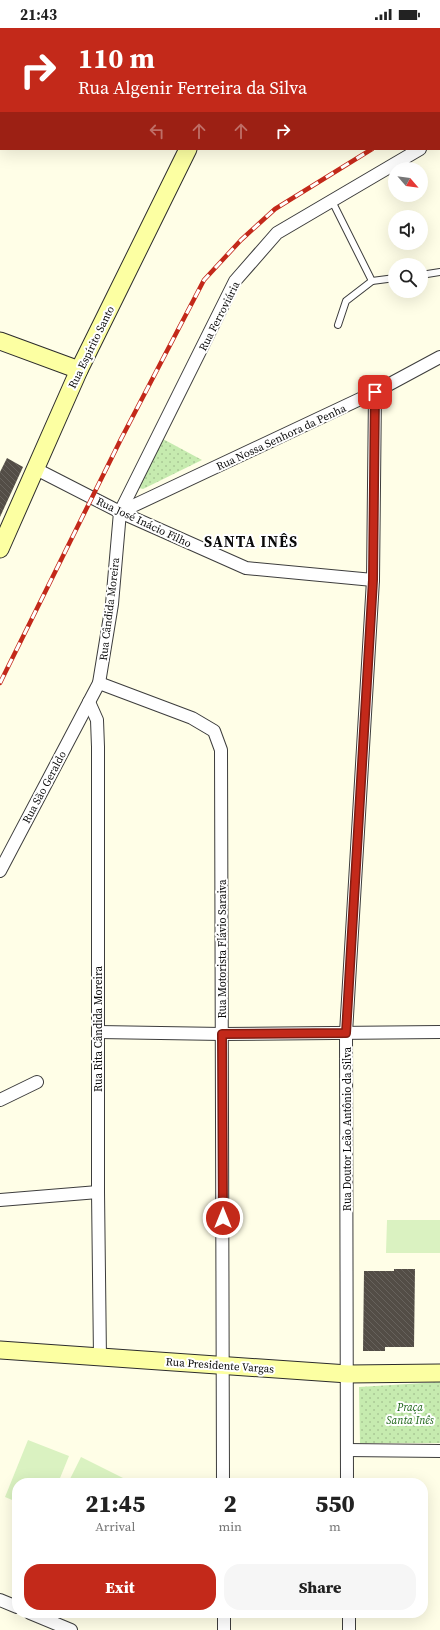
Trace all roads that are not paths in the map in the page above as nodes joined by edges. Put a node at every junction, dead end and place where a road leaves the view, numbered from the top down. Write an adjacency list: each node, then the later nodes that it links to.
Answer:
1 (188, 150): 11 (street, Rua Espírito Santo)
2 (418, 150): 3 (street, Rua Ferroviária)
3 (332, 201): 7 (lane); 14 (street, Rua Ferroviária)
4 (440, 272): 5 (lane)
5 (428, 274)
6 (388, 279): 7 (lane)
7 (372, 281): 8 (lane)
8 (338, 325)
9 (0, 341): 11 (street)
10 (440, 357): 12 (street, Rua Nossa Senhora da Penha)
11 (79, 370): 13 (street, Rua Espírito Santo)
12 (375, 392): 14 (street, Rua Nossa Senhora da Penha); 16 (street, Rua Doutor Leão Antônio da Silva)
13 (36, 469): 14 (street, Rua José Inácio Filho); 15 (street, Rua Espírito Santo)
14 (120, 512): 16 (street, Rua José Inácio Filho); 17 (street, Rua Cândida Moreira)
15 (0, 549)
16 (373, 580): 22 (street, Rua Doutor Leão Antônio da Silva)
17 (99, 683): 18 (street, Rua Cândida Moreira); 23 (street, Rua Motorista Flávio Saraiva)
18 (89, 702): 19 (street, Rua São Geraldo); 20 (street, Rua Rita Cândida Moreira)
19 (0, 871)
20 (99, 1032): 23 (street); 26 (street, Rua Rita Cândida Moreira)
21 (440, 1032): 22 (street)
22 (346, 1033): 23 (street); 32 (street, Rua Doutor Leão Antônio da Silva)
23 (222, 1034): 30 (street, Rua Motorista Flávio Saraiva)
24 (37, 1082): 25 (street)
25 (0, 1100)
26 (98, 1192): 27 (street); 29 (street, Rua Rita Cândida Moreira)
27 (0, 1200)
28 (0, 1350): 29 (street, Rua Presidente Vargas)
29 (100, 1358): 30 (street, Rua Presidente Vargas)
30 (222, 1365): 32 (street, Rua Presidente Vargas); 35 (street, Rua Motorista Flávio Saraiva)
31 (440, 1373): 32 (street, Rua Presidente Vargas)
32 (348, 1374): 33 (street, Rua Doutor Leão Antônio da Silva)
33 (347, 1450): 34 (street); 36 (street, Rua Doutor Leão Antônio da Silva)
34 (440, 1451)
35 (223, 1478)
36 (347, 1478)
37 (0, 1600): 38 (street)
38 (12, 1606)
39 (42, 1618): 42 (street)
40 (224, 1618): 43 (street)
41 (349, 1618): 44 (street)
42 (71, 1630)
43 (224, 1630)
44 (349, 1630)

